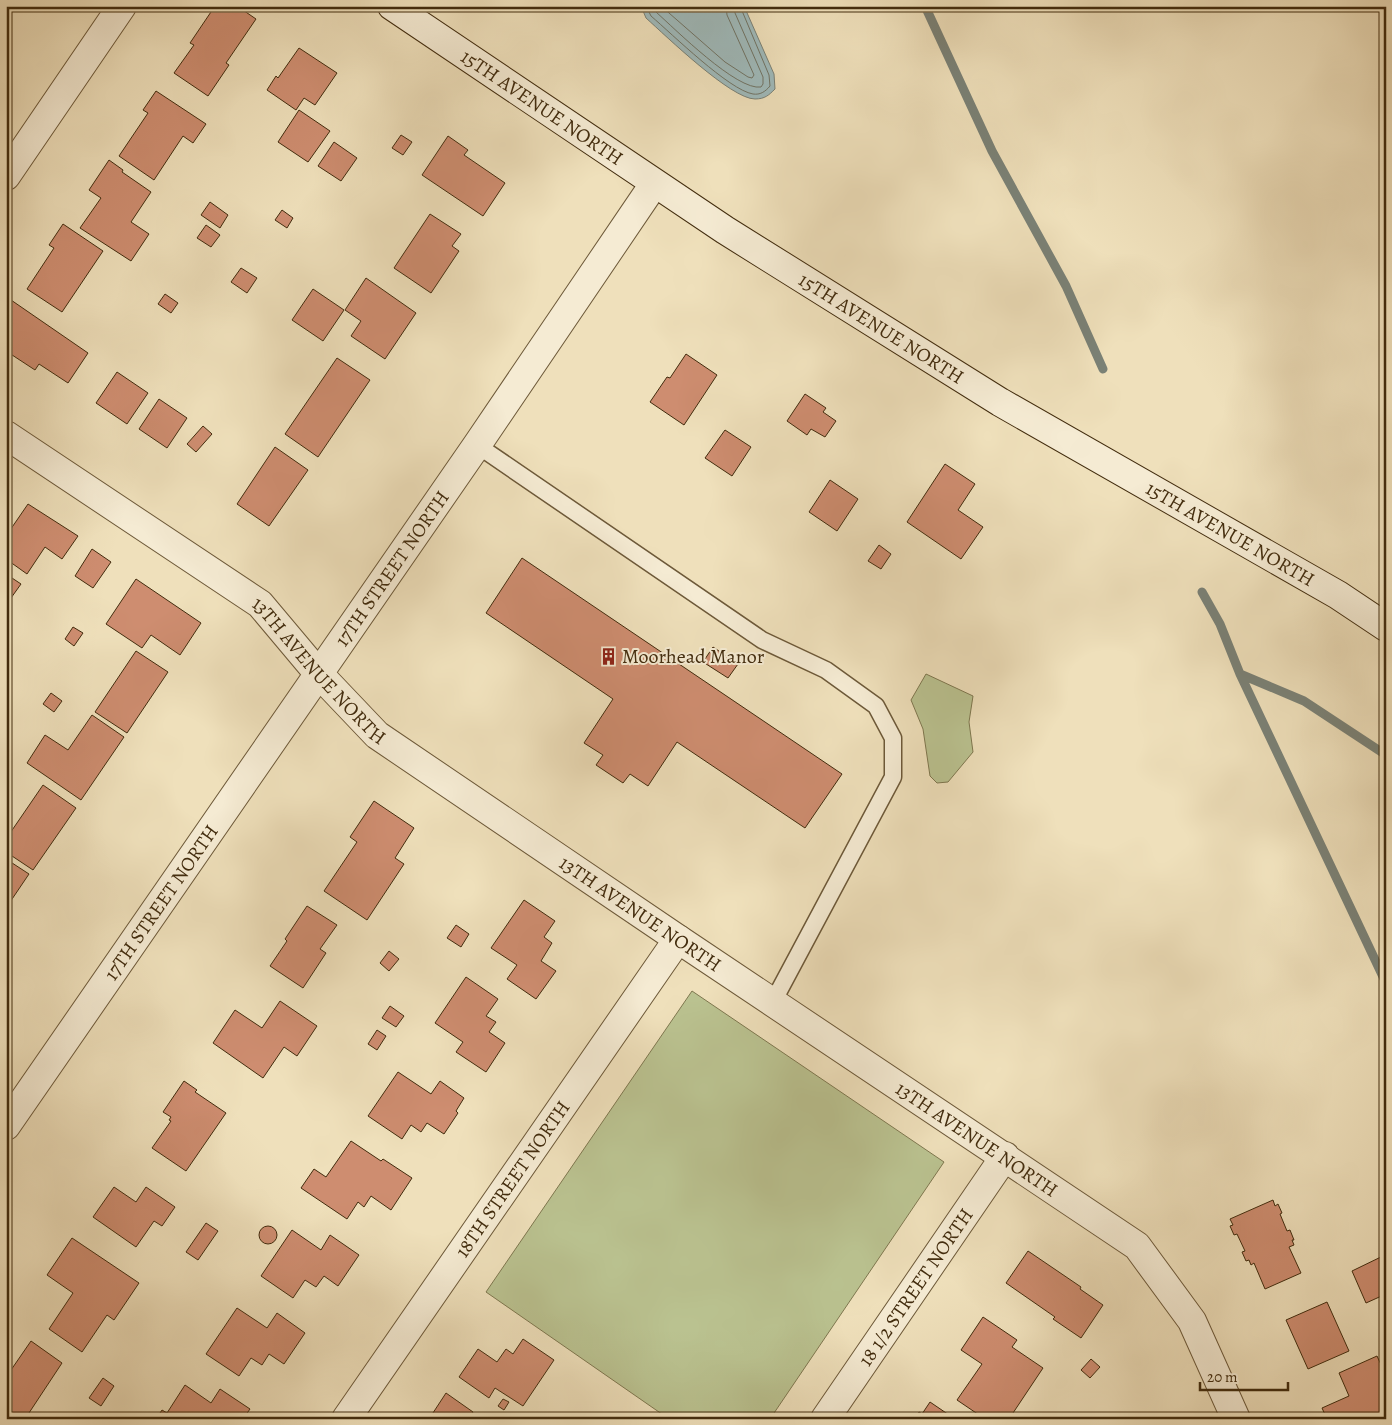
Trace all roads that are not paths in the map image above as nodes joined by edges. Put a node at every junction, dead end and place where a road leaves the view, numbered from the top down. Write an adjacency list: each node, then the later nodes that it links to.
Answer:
1 (122, 6): 3 (street)
2 (392, 6): 4 (street, 15TH AVENUE NORTH)
3 (6, 176)
4 (654, 184): 6 (street, 17TH STREET NORTH); 7 (street, 15TH AVENUE NORTH)
5 (6, 435): 8 (street, 13TH AVENUE NORTH)
6 (477, 445): 8 (street, 17TH STREET NORTH); 10 (lane)
7 (1386, 627)
8 (318, 673): 9 (street, 13TH AVENUE NORTH); 11 (street, 17TH STREET NORTH)
9 (678, 939): 10 (street, 13TH AVENUE NORTH); 13 (street, 18TH STREET NORTH)
10 (773, 1002): 12 (street, 13TH AVENUE NORTH)
11 (6, 1126)
12 (1004, 1156): 14 (street, 18 1/2 STREET NORTH); 15 (street, 13TH AVENUE NORTH)
13 (346, 1419)
14 (825, 1419)
15 (1236, 1419)

